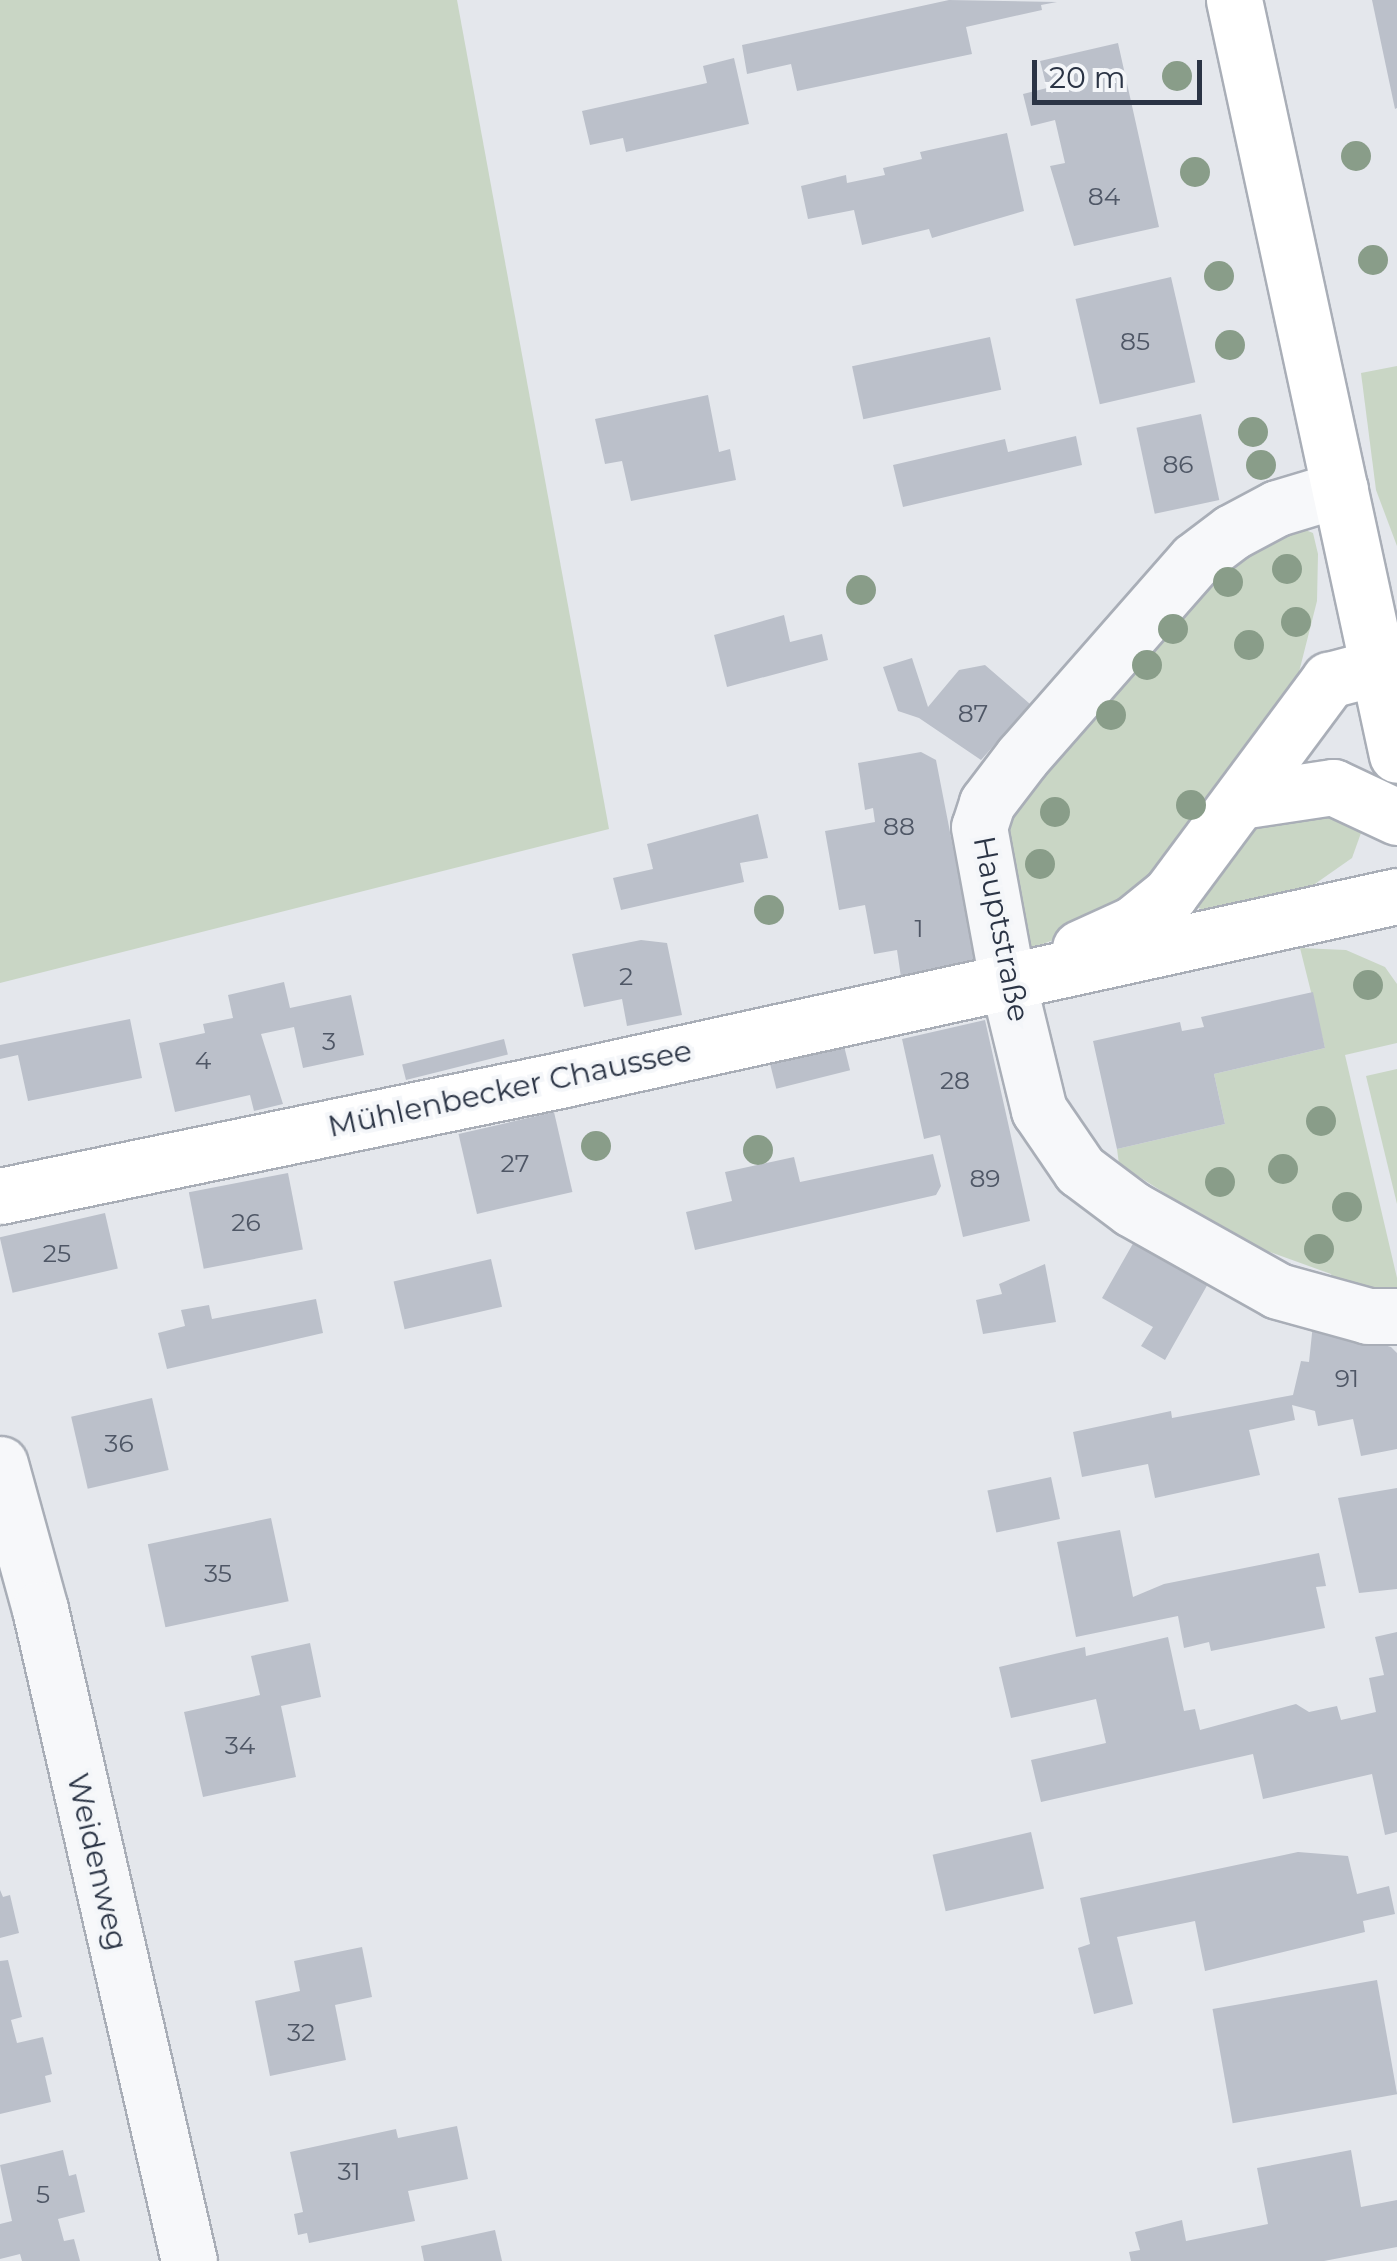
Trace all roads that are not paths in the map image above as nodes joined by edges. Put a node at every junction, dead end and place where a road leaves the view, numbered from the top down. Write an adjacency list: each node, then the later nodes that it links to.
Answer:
1 (1234, 0): 2 (main road)
2 (1340, 488): 3 (main road); 8 (street, Hauptstraße)
3 (1387, 664): 4 (main road); 5 (main road, Mühlenbecker Chaussee)
4 (1397, 755)
5 (1240, 802): 6 (main road); 8 (main road, Mühlenbecker Chaussee)
6 (1397, 818)
7 (1397, 896): 8 (main road, Mühlenbecker Chaussee)
8 (1012, 978): 9 (main road, Mühlenbecker Chaussee); 10 (street, Hauptstraße)
9 (0, 1196)
10 (1397, 1316)
11 (0, 1464): 12 (street, Weidenweg)
12 (189, 2261)

